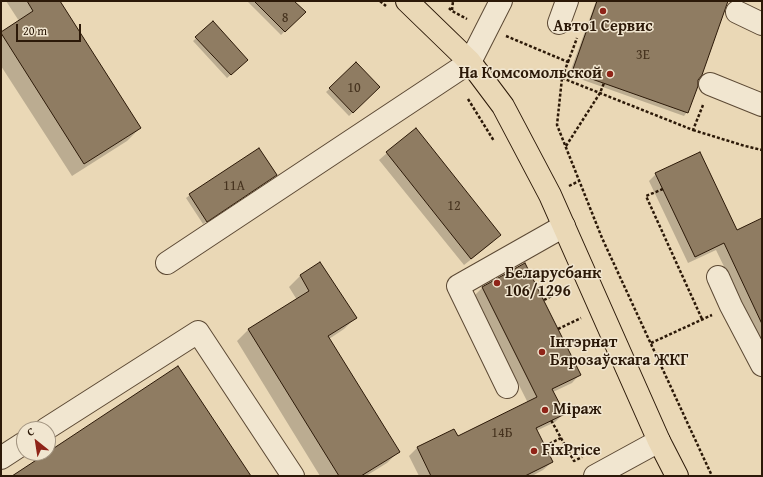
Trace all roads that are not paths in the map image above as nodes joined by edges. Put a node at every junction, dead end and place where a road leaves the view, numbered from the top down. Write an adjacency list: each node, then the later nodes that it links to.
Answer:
1 (501, 1): 7 (lane)
2 (567, 1): 5 (lane)
3 (398, 5): 7 (main road)
4 (737, 12): 6 (lane)
5 (559, 24)
6 (762, 24)
7 (470, 62): 10 (main road); 11 (lane)
8 (710, 84): 9 (lane)
9 (762, 105)
10 (564, 226): 14 (lane); 16 (main road)
11 (167, 263)
12 (718, 277): 13 (lane)
13 (762, 364)
14 (507, 387)
15 (56, 423): 19 (lane)
16 (660, 441): 20 (lane); 21 (main road)
17 (16, 448): 18 (lane)
18 (1, 458)
19 (293, 476)
20 (596, 476)
21 (677, 476)

